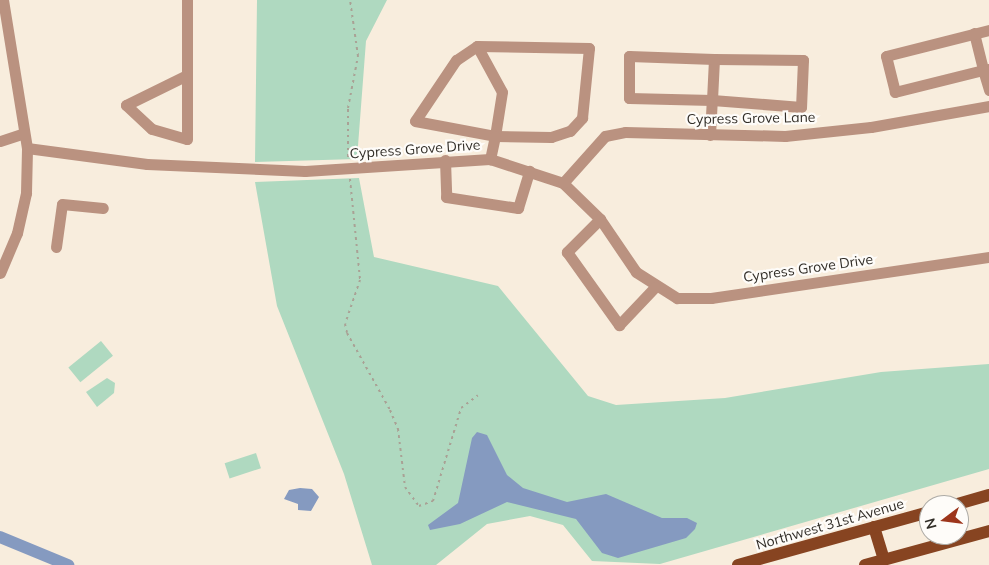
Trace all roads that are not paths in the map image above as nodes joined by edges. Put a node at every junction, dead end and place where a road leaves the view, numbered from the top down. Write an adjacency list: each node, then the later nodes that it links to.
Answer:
1 (3, 0): 12 (street)
2 (187, 0): 8 (street)
3 (989, 30): 4 (street)
4 (974, 34): 7 (street); 7 (street)
5 (476, 46): 13 (street); 13 (street); 13 (street)
6 (714, 59): 10 (street); 10 (street); 10 (street)
7 (986, 69): 9 (street)
8 (187, 75): 8 (street)
9 (989, 90)
10 (712, 100): 14 (street)
11 (989, 106): 14 (street, Cypress Grove Lane)
12 (24, 133): 15 (street); 16 (street)
13 (495, 136): 17 (street)
14 (710, 136): 20 (street, Cypress Grove Lane)
15 (0, 141)
16 (27, 148): 18 (street, Cypress Grove Drive); 25 (street)
17 (490, 159): 18 (street, Cypress Grove Drive); 19 (street, Cypress Grove Drive)
18 (445, 160): 19 (street)
19 (530, 171): 20 (street, Cypress Grove Drive)
20 (563, 183): 22 (street, Cypress Grove Drive)
21 (102, 208): 23 (street)
22 (600, 219): 26 (street, Cypress Grove Drive); 26 (street)
23 (56, 247)
24 (989, 257): 26 (street, Cypress Grove Drive)
25 (0, 273)
26 (655, 287)
27 (989, 495): 28 (main road)
28 (969, 501)
29 (919, 515): 30 (main road, Northwest 31st Avenue)
30 (874, 527): 32 (main road); 33 (main road, Northwest 31st Avenue)
31 (989, 531): 32 (main road)
32 (884, 560): 34 (main road)
33 (738, 565)
34 (865, 565)

